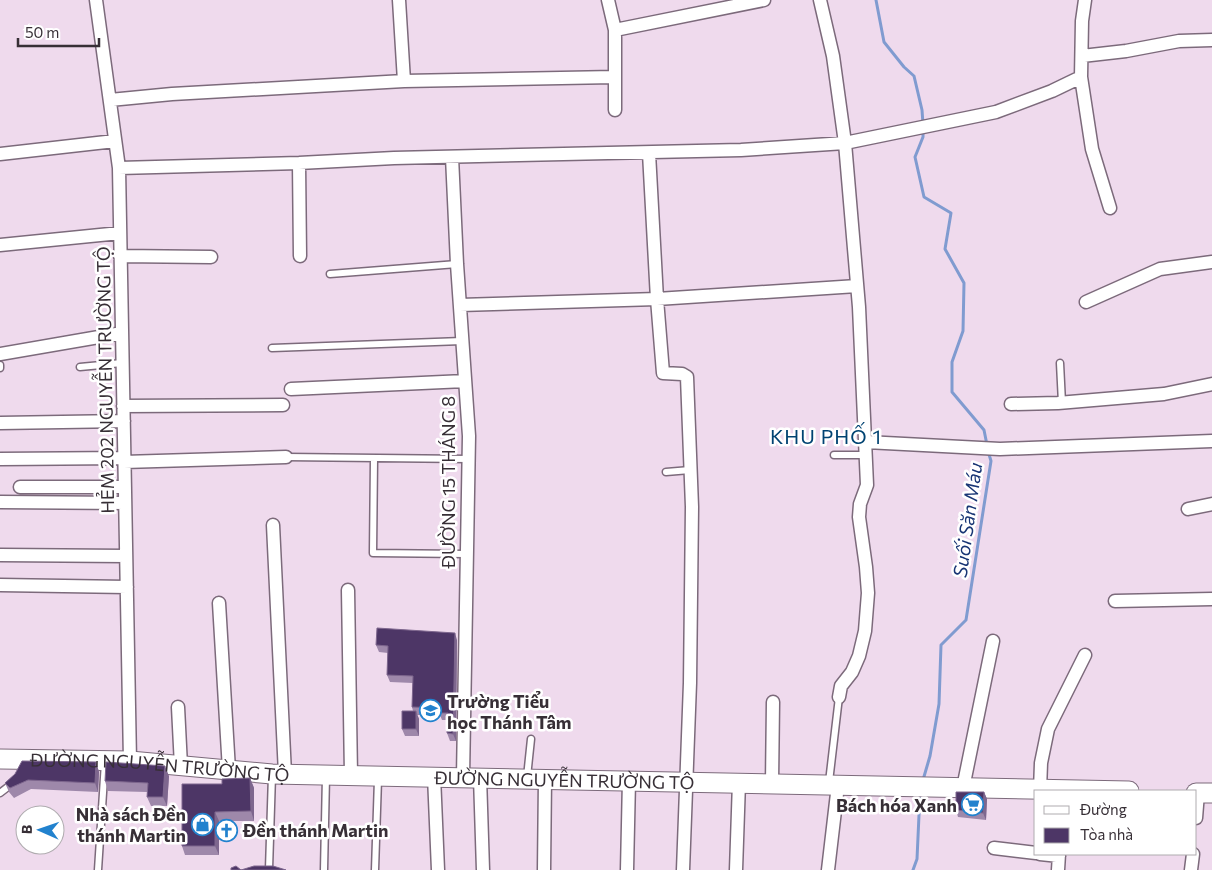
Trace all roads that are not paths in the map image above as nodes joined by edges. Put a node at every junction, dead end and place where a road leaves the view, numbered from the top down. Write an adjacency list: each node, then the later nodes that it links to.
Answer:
1 (96, 0): 13 (street, HẺM 202 NGUYỄN TRƯỜNG TỘ)
2 (399, 0): 12 (street)
3 (608, 0): 7 (street)
4 (764, 0): 7 (street)
5 (820, 0): 16 (street)
6 (1085, 0): 9 (street)
7 (614, 30): 10 (street)
8 (1212, 40): 9 (street)
9 (1082, 56): 11 (street)
10 (614, 77): 12 (street); 14 (street)
11 (1081, 77): 16 (street); 22 (street)
12 (404, 81): 13 (street)
13 (110, 100): 15 (street, HẺM 202 NGUYỄN TRƯỜNG TỘ)
14 (615, 110)
15 (115, 141): 17 (street); 21 (street, HẺM 202 NGUYỄN TRƯỜNG TỘ)
16 (845, 143): 18 (street); 31 (street)
17 (0, 153)
18 (649, 153): 19 (street); 32 (street)
19 (452, 157): 20 (street); 29 (street, ĐƯỜNG 15 THÁNG 8)
20 (298, 164): 21 (street); 26 (street)
21 (119, 168): 23 (street, HẺM 202 NGUYỄN TRƯỜNG TỘ)
22 (1110, 208)
23 (120, 233): 24 (street); 25 (street, HẺM 202 NGUYỄN TRƯỜNG TỘ)
24 (0, 245)
25 (120, 256): 27 (street); 35 (street, HẺM 202 NGUYỄN TRƯỜNG TỘ)
26 (300, 256)
27 (211, 258)
28 (1212, 262): 33 (street)
29 (457, 264): 30 (lane); 34 (street, ĐƯỜNG 15 THÁNG 8)
30 (330, 274)
31 (857, 286): 32 (street); 52 (street)
32 (657, 299): 34 (street); 60 (street)
33 (1086, 302)
34 (460, 305): 36 (street, ĐƯỜNG 15 THÁNG 8)
35 (122, 333): 38 (street); 39 (street, HẺM 202 NGUYỄN TRƯỜNG TỘ)
36 (462, 341): 37 (lane); 42 (street, ĐƯỜNG 15 THÁNG 8)
37 (272, 348)
38 (0, 354)
39 (122, 363): 41 (lane); 48 (street, HẺM 202 NGUYỄN TRƯỜNG TỘ)
40 (1060, 363): 45 (lane)
41 (80, 367)
42 (465, 381): 44 (street); 58 (street, ĐƯỜNG 15 THÁNG 8)
43 (1212, 384): 45 (street)
44 (291, 389)
45 (1062, 403): 46 (street)
46 (1011, 404)
47 (282, 405): 48 (street)
48 (123, 406): 49 (street, HẺM 202 NGUYỄN TRƯỜNG TỘ)
49 (124, 421): 50 (street); 59 (street, HẺM 202 NGUYỄN TRƯỜNG TỘ)
50 (0, 423)
51 (1212, 441): 52 (street)
52 (866, 442): 54 (street)
53 (834, 455): 54 (lane)
54 (866, 455): 80 (street)
55 (286, 457): 57 (lane); 59 (street)
56 (0, 459): 59 (street)
57 (374, 459): 58 (lane); 69 (lane)
58 (469, 459): 69 (street, ĐƯỜNG 15 THÁNG 8)
59 (124, 460): 63 (street, HẺM 202 NGUYỄN TRƯỜNG TỘ)
60 (690, 470): 61 (lane); 98 (street)
61 (666, 472)
62 (20, 486): 63 (street)
63 (125, 487): 65 (street, HẺM 202 NGUYỄN TRƯỜNG TỘ)
64 (0, 502): 65 (street)
65 (125, 503): 71 (street, HẺM 202 NGUYỄN TRƯỜNG TỘ)
66 (1212, 504): 67 (street)
67 (1188, 509)
68 (273, 525): 90 (street)
69 (466, 554): 95 (street, ĐƯỜNG 15 THÁNG 8)
70 (0, 555): 71 (street)
71 (126, 556): 73 (street, HẺM 202 NGUYỄN TRƯỜNG TỘ)
72 (0, 585): 73 (street)
73 (127, 588): 86 (street, HẺM 202 NGUYỄN TRƯỜNG TỘ)
74 (348, 590): 92 (street)
75 (1212, 599): 76 (street)
76 (1115, 601)
77 (219, 603): 89 (street)
78 (993, 641): 102 (street)
79 (1085, 655): 103 (street)
80 (839, 696): 101 (lane)
81 (773, 702): 100 (street)
82 (178, 707): 87 (street)
83 (531, 739): 96 (lane)
84 (0, 759): 88 (main road, ĐƯỜNG NGUYỄN TRƯỜNG TỘ)
85 (105, 761): 86 (main road, ĐƯỜNG NGUYỄN TRƯỜNG TỘ); 88 (main road, ĐƯỜNG NGUYỄN TRƯỜNG TỘ); 112 (lane)
86 (130, 762): 87 (main road, ĐƯỜNG NGUYỄN TRƯỜNG TỘ)
87 (181, 766): 89 (main road, ĐƯỜNG NGUYỄN TRƯỜNG TỘ)
88 (22, 767): 104 (lane)
89 (229, 770): 90 (main road, ĐƯỜNG NGUYỄN TRƯỜNG TỘ)
90 (278, 774): 91 (main road, ĐƯỜNG NGUYỄN TRƯỜNG TỘ); 111 (lane)
91 (326, 775): 92 (main road, ĐƯỜNG NGUYỄN TRƯỜNG TỘ); 113 (lane)
92 (351, 775): 93 (main road, ĐƯỜNG NGUYỄN TRƯỜNG TỘ)
93 (378, 775): 94 (main road, ĐƯỜNG NGUYỄN TRƯỜNG TỘ); 114 (lane)
94 (434, 776): 95 (main road, ĐƯỜNG NGUYỄN TRƯỜNG TỘ); 115 (street)
95 (471, 777): 96 (main road, ĐƯỜNG NGUYỄN TRƯỜNG TỘ); 116 (street, ĐƯỜNG 15 THÁNG 8)
96 (536, 778): 97 (main road, ĐƯỜNG NGUYỄN TRƯỜNG TỘ); 117 (street)
97 (629, 780): 98 (main road, ĐƯỜNG NGUYỄN TRƯỜNG TỘ); 118 (street)
98 (687, 781): 99 (main road, ĐƯỜNG NGUYỄN TRƯỜNG TỘ); 119 (street)
99 (738, 782): 100 (main road, ĐƯỜNG NGUYỄN TRƯỜNG TỘ); 120 (street)
100 (772, 783): 101 (main road, ĐƯỜNG NGUYỄN TRƯỜNG TỘ)
101 (833, 784): 102 (main road, ĐƯỜNG NGUYỄN TRƯỜNG TỘ); 121 (street)
102 (963, 788): 103 (main road, ĐƯỜNG NGUYỄN TRƯỜNG TỘ)
103 (1040, 790)
104 (0, 792)
105 (1202, 793): 106 (street)
106 (1197, 814)
107 (994, 848): 108 (street)
108 (1034, 853)
109 (1059, 855): 122 (street)
110 (1193, 855): 123 (street)
111 (268, 869)
112 (98, 870)
113 (324, 870)
114 (375, 870)
115 (438, 870)
116 (483, 870)
117 (544, 870)
118 (627, 870)
119 (683, 870)
120 (736, 870)
121 (828, 870)
122 (1058, 870)
123 (1191, 870)

